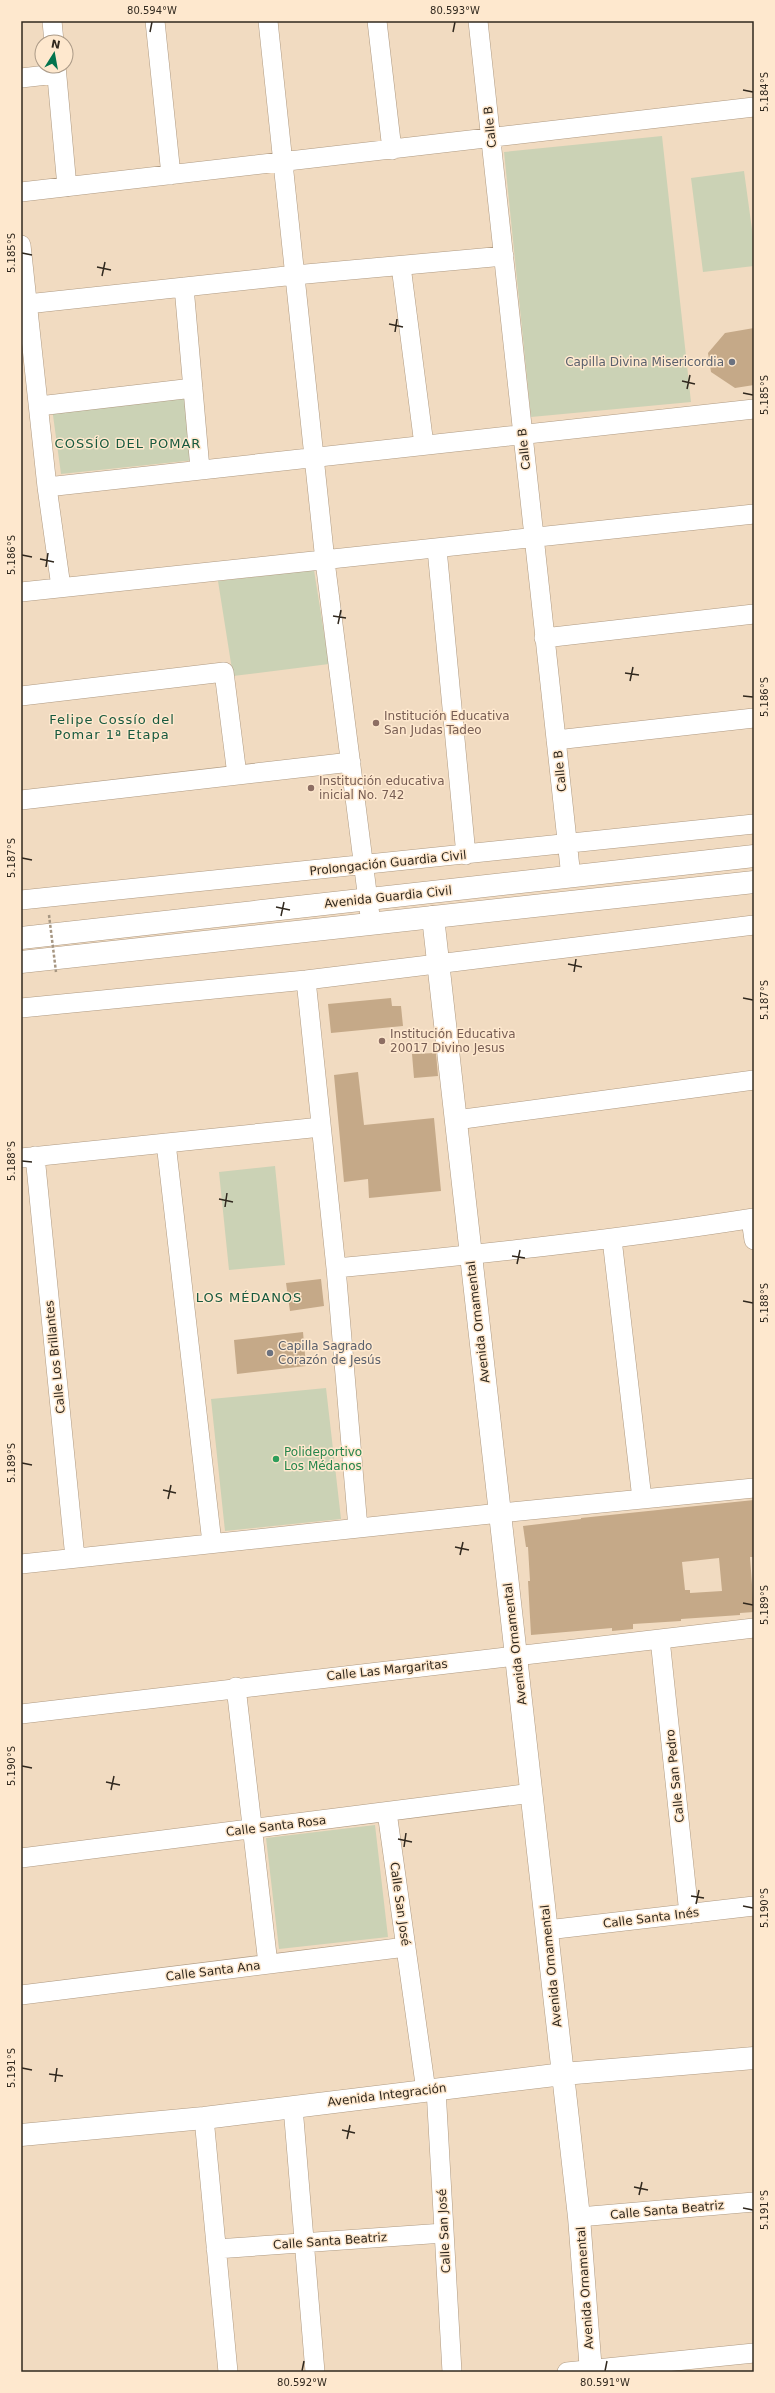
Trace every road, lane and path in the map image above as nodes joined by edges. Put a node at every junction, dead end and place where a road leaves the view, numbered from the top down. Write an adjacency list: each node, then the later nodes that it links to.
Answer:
1 (52, 21): 6 (street)
2 (155, 21): 14 (street)
3 (268, 21): 13 (street)
4 (378, 21): 12 (street)
5 (478, 21): 11 (street, Calle B)
6 (53, 34)
7 (38, 74): 9 (street)
8 (56, 74): 15 (street)
9 (21, 78)
10 (754, 107): 11 (street)
11 (491, 138): 12 (street); 18 (street, Calle B)
12 (392, 150): 13 (street)
13 (284, 162): 14 (street); 20 (street)
14 (171, 175): 15 (street)
15 (67, 187): 16 (street)
16 (21, 192)
17 (21, 245): 22 (street)
18 (504, 256): 19 (street); 26 (street, Calle B)
19 (401, 266): 20 (street); 27 (street)
20 (296, 275): 21 (street); 28 (street)
21 (184, 287): 22 (street); 23 (street)
22 (27, 304): 24 (street)
23 (193, 388): 24 (street); 29 (street)
24 (39, 406): 30 (street)
25 (754, 409): 26 (street)
26 (522, 435): 27 (street); 32 (street, Calle B)
27 (424, 445): 28 (street)
28 (314, 457): 29 (street); 34 (street)
29 (200, 469): 30 (street)
30 (47, 487): 35 (street)
31 (754, 514): 32 (street)
32 (533, 539): 33 (street); 38 (street, Calle B)
33 (437, 549): 34 (street); 47 (street)
34 (325, 561): 35 (street); 42 (street)
35 (61, 587): 36 (street)
36 (21, 592)
37 (754, 614): 38 (street)
38 (544, 638): 41 (street, Calle B)
39 (21, 696): 43 (street)
40 (754, 718): 41 (street)
41 (556, 740): 46 (street, Calle B)
42 (351, 762): 43 (street); 49 (street)
43 (236, 775): 44 (street)
44 (21, 800)
45 (754, 824): 46 (street, Prolongación Guardia Civil)
46 (567, 844): 47 (street, Prolongación Guardia Civil); 50 (street, Calle B)
47 (466, 855): 49 (street, Prolongación Guardia Civil)
48 (754, 856): 50 (main road, Avenida Guardia Civil)
49 (364, 866): 52 (street); 53 (street, Prolongación Guardia Civil)
50 (570, 876): 52 (main road, Avenida Guardia Civil)
51 (754, 882): 55 (main road, Avenida Guardia Civil)
52 (368, 899): 56 (street); 58 (main road, Avenida Guardia Civil)
53 (21, 900)
54 (49, 915): 61 (path, bridge)
55 (433, 917): 56 (main road, Avenida Guardia Civil); 60 (main road, Avenida Ornamental)
56 (371, 924): 59 (main road, Avenida Guardia Civil)
57 (754, 925): 60 (street)
58 (21, 938)
59 (21, 962)
60 (439, 965): 62 (street); 65 (main road, Avenida Ornamental)
61 (56, 972)
62 (306, 980): 63 (street); 66 (street)
63 (21, 1008)
64 (754, 1080): 65 (street)
65 (456, 1120): 72 (main road, Avenida Ornamental)
66 (321, 1127): 67 (street); 73 (street)
67 (166, 1143): 68 (street); 78 (street)
68 (28, 1157): 79 (street, Calle Los Brillantes)
69 (753, 1219): 70 (street); 71 (street)
70 (612, 1239): 72 (street); 75 (street)
71 (754, 1240)
72 (470, 1256): 73 (street); 76 (main road, Avenida Ornamental)
73 (336, 1268): 77 (street)
74 (754, 1488): 75 (street)
75 (642, 1499): 76 (street)
76 (500, 1513): 77 (street); 83 (main road, Avenida Ornamental)
77 (358, 1528): 78 (street)
78 (212, 1543): 79 (street)
79 (75, 1558): 80 (street)
80 (21, 1564)
81 (754, 1628): 82 (street, Calle Las Margaritas)
82 (660, 1639): 83 (street, Calle Las Margaritas); 91 (street, Calle San Pedro)
83 (516, 1656): 84 (street, Calle Las Margaritas); 86 (main road, Avenida Ornamental)
84 (236, 1687): 85 (street, Calle Las Margaritas); 88 (street)
85 (21, 1714)
86 (532, 1793): 87 (street, Calle Santa Rosa); 92 (main road, Avenida Ornamental)
87 (387, 1812): 88 (street, Calle Santa Rosa); 93 (street, Calle San José)
88 (252, 1829): 89 (street, Calle Santa Rosa); 94 (street)
89 (21, 1858)
90 (754, 1906): 91 (street, Calle Santa Inés)
91 (689, 1914): 92 (street, Calle Santa Inés)
92 (547, 1930): 97 (main road, Avenida Ornamental)
93 (406, 1947): 94 (street, Calle Santa Ana); 98 (street, Calle San José)
94 (268, 1964): 95 (street, Calle Santa Ana)
95 (21, 1995)
96 (754, 2058): 97 (main road, Avenida Integración)
97 (563, 2074): 98 (main road, Avenida Integración); 103 (main road, Avenida Ornamental)
98 (431, 2090): 99 (main road, Avenida Integración); 104 (street, Calle San José)
99 (293, 2107): 100 (main road, Avenida Integración); 105 (street)
100 (204, 2118): 101 (main road, Avenida Integración); 106 (street)
101 (21, 2135)
102 (754, 2202): 103 (street, Calle Santa Beatriz)
103 (579, 2217): 108 (main road, Avenida Ornamental)
104 (444, 2233): 105 (street, Calle Santa Beatriz); 111 (street, Calle San José)
105 (304, 2242): 106 (street, Calle Santa Beatriz); 110 (street)
106 (216, 2250): 109 (street)
107 (754, 2354): 108 (street)
108 (591, 2371): 112 (street)
109 (228, 2372)
110 (315, 2372)
111 (452, 2372)
112 (567, 2372)

